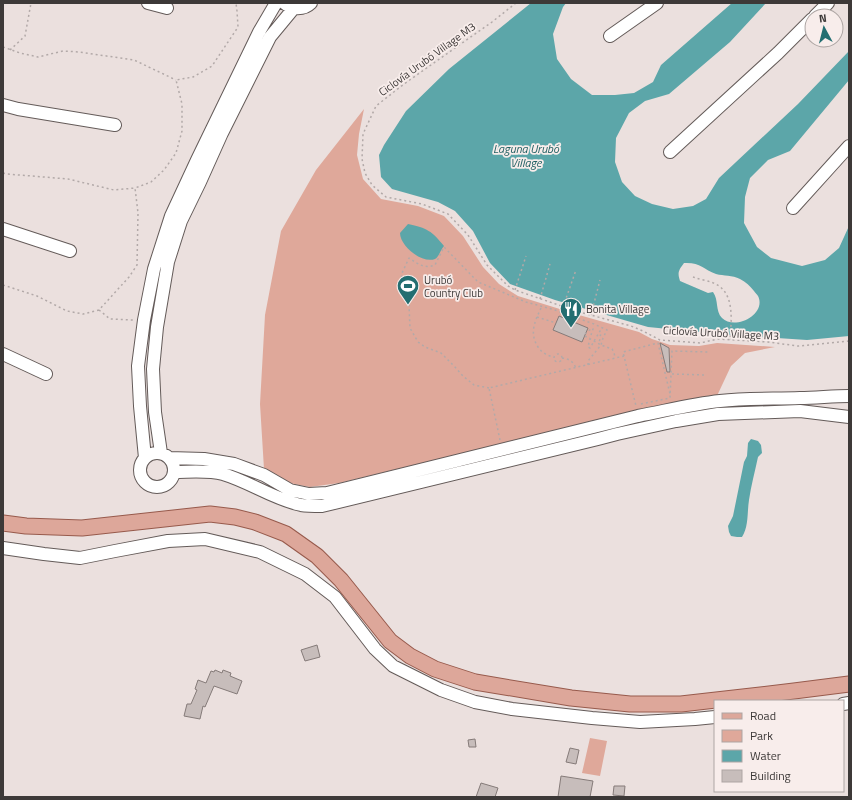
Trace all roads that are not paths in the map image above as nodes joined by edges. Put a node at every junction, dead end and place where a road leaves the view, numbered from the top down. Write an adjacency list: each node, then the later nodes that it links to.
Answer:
1 (148, 3): 6 (street)
2 (276, 3): 16 (street)
3 (312, 3): 5 (street)
4 (657, 3): 8 (street)
5 (289, 6): 17 (street)
6 (167, 8)
7 (804, 27): 12 (street)
8 (610, 36)
9 (3, 105): 10 (street)
10 (115, 124)
11 (849, 146): 13 (street)
12 (670, 152)
13 (793, 208)
14 (3, 229): 15 (street)
15 (70, 251)
16 (144, 322): 17 (street); 24 (street)
17 (156, 327): 23 (street)
18 (3, 354): 19 (street)
19 (46, 374)
20 (849, 396): 22 (street)
21 (849, 417): 22 (street)
22 (616, 428): 26 (street); 26 (street)
23 (165, 455): 24 (street); 25 (street); 26 (street)
24 (145, 458): 25 (street)
25 (174, 472): 26 (street)
26 (308, 500)
27 (3, 523): 29 (main road)
28 (3, 548): 30 (street)
29 (849, 684)
30 (714, 717)

